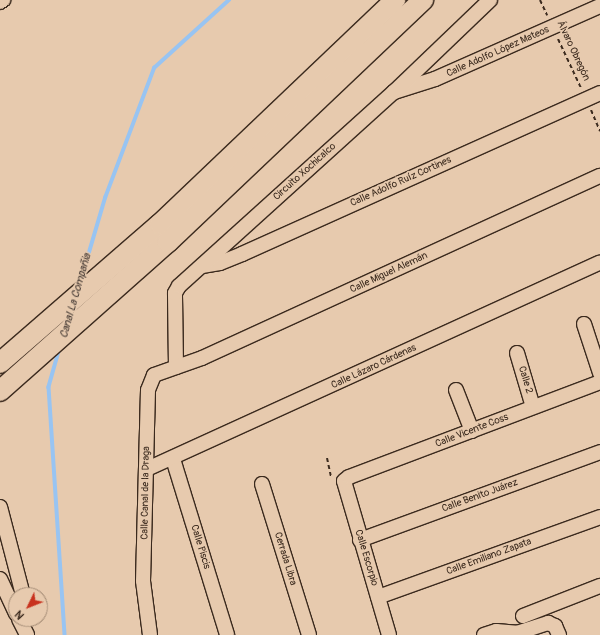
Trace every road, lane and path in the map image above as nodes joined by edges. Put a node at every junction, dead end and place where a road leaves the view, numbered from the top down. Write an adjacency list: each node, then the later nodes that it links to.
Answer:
1 (3, 0): 6 (street)
2 (395, 0): 18 (highway)
3 (423, 0): 23 (highway)
4 (490, 0): 9 (street, Circuito Xochicalco)
5 (540, 0): 8 (path, Álvaro Obregón)
6 (0, 2)
7 (600, 6): 8 (street, Calle Adolfo López Mateos)
8 (552, 28): 9 (street, Calle Adolfo López Mateos); 11 (path, Álvaro Obregón)
9 (394, 92): 15 (street, Circuito Xochicalco)
10 (600, 93): 11 (street, Calle Adolfo Ruíz Cortines)
11 (586, 99): 12 (path, Álvaro Obregón); 15 (street, Calle Adolfo Ruíz Cortines)
12 (600, 131)
13 (600, 176): 19 (street, Calle Miguel Alemán)
14 (600, 263): 28 (street, Calle Lázaro Cárdenas)
15 (201, 266): 19 (street, Circuito Xochicalco)
16 (584, 324): 20 (street)
17 (517, 353): 24 (street, Calle 2)
18 (0, 363)
19 (176, 367): 29 (street, Calle Canal de la Draga)
20 (600, 373)
21 (600, 382): 24 (street, Calle Vicente Coss)
22 (456, 390): 25 (street)
23 (0, 391)
24 (533, 407): 25 (street, Calle Vicente Coss)
25 (472, 431): 30 (street, Calle Vicente Coss)
26 (600, 452): 34 (street, Calle Benito Juárez)
27 (327, 458): 30 (path)
28 (173, 459): 29 (street, Calle Lázaro Cárdenas); 42 (street, Calle Piscis)
29 (147, 469): 41 (street, Calle Canal de la Draga)
30 (344, 481): 34 (street, Calle Escorpio)
31 (262, 484): 43 (street, Cerrada Libra)
32 (0, 507): 37 (street)
33 (600, 517): 39 (street, Calle Emiliano Zapata)
34 (360, 540): 39 (street, Calle Escorpio)
35 (0, 579): 38 (street)
36 (600, 586): 40 (street)
37 (21, 587)
38 (8, 596)
39 (378, 597): 44 (street, Calle Escorpio)
40 (522, 616)
41 (150, 635)
42 (227, 635)
43 (309, 635)
44 (389, 635)
45 (487, 635): 46 (street)
46 (559, 635)

